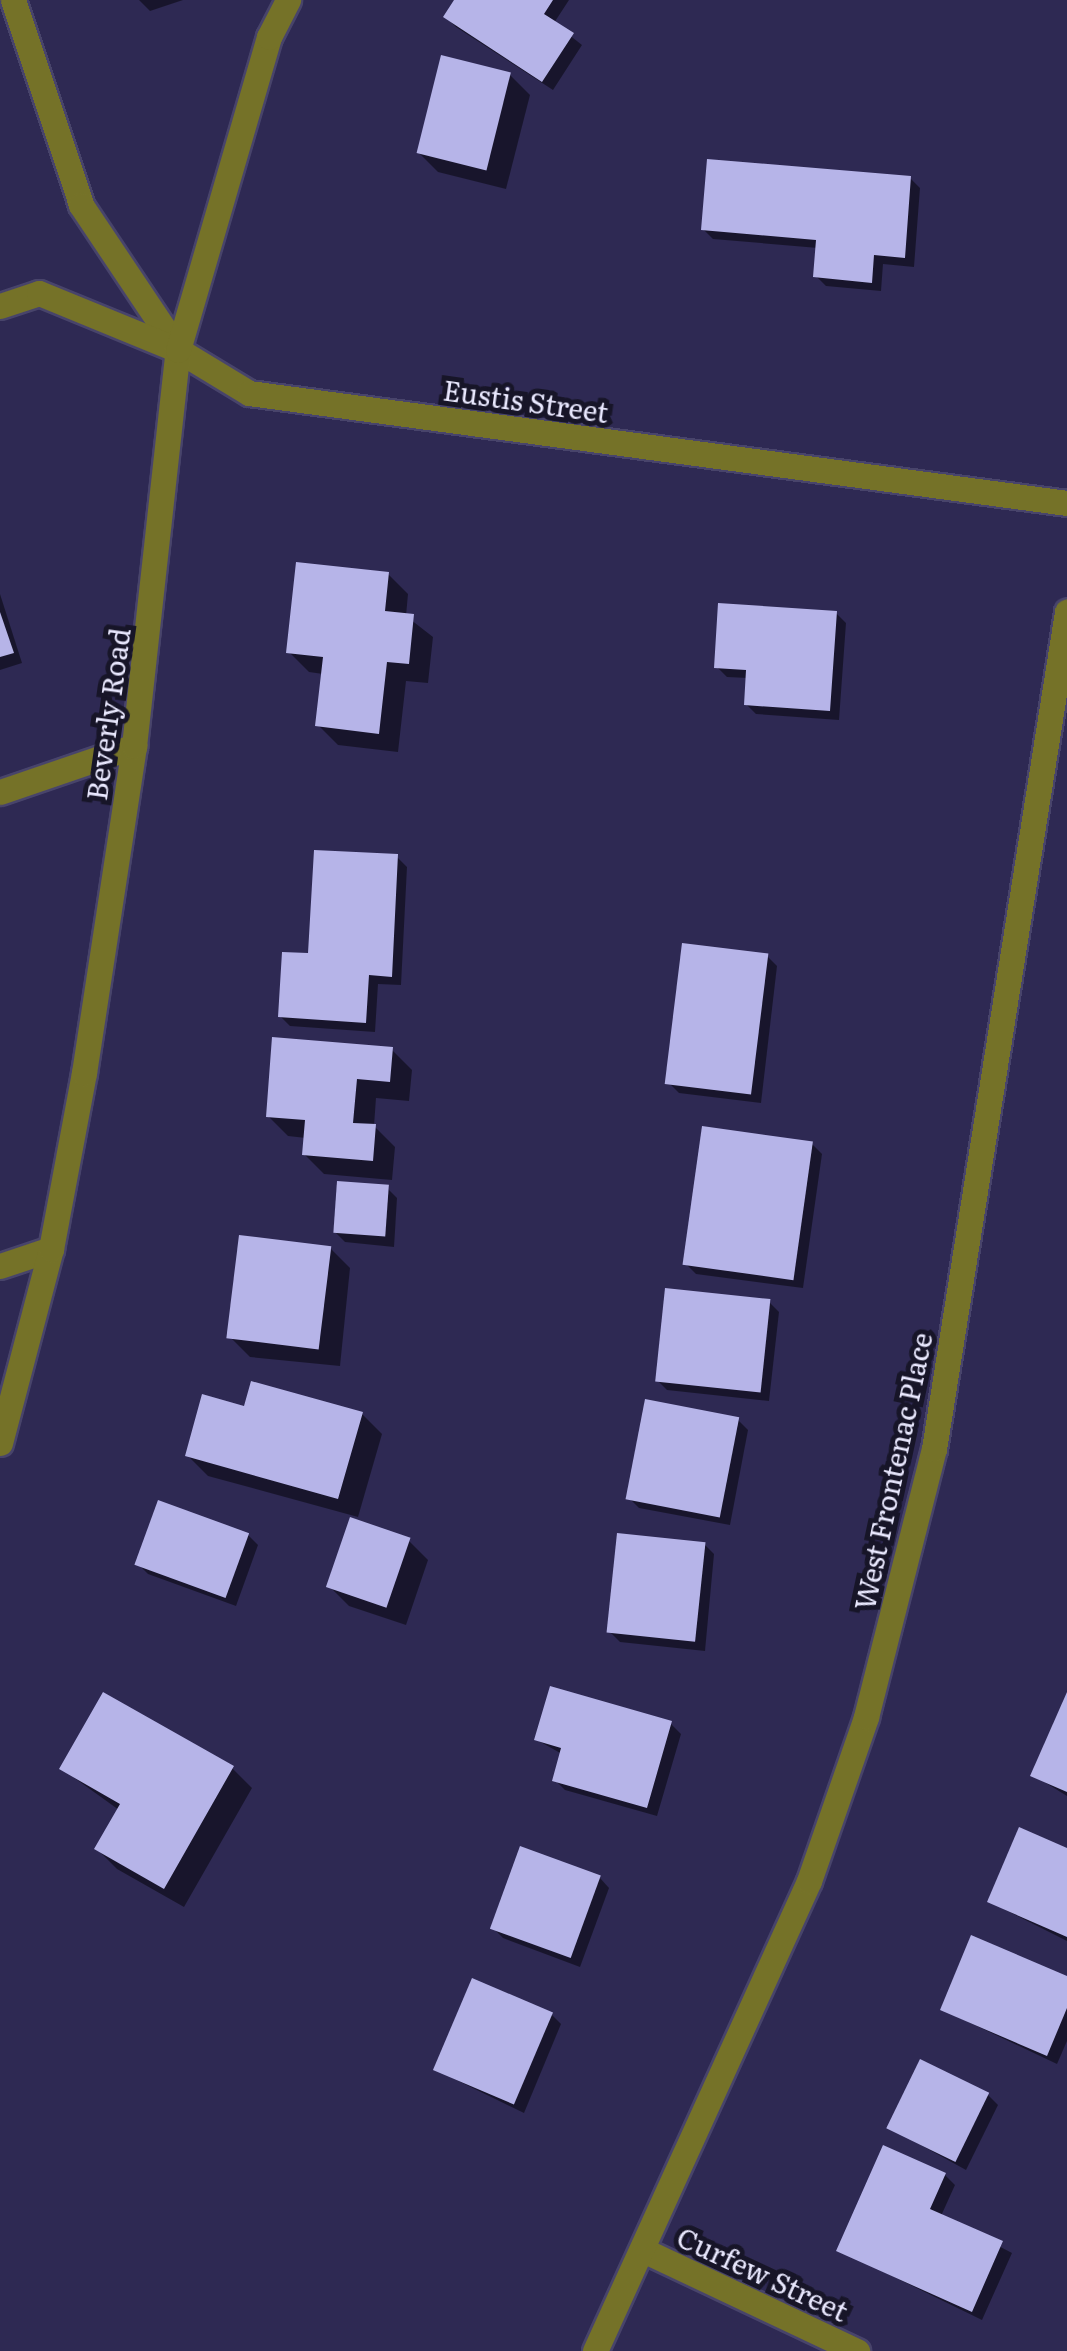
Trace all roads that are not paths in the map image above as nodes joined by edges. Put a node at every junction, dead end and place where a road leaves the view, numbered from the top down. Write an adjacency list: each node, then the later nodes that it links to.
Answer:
1 (14, 0): 4 (street)
2 (288, 0): 4 (street, Beverly Road)
3 (0, 306): 4 (street, Eustis Street)
4 (178, 350): 5 (street, Eustis Street); 7 (street, Beverly Road)
5 (1067, 503)
6 (1067, 612): 12 (street, West Frontenac Place)
7 (134, 746): 8 (street); 9 (street, Beverly Road)
8 (0, 792)
9 (51, 1249): 10 (street); 11 (street, Beverly Road)
10 (0, 1266)
11 (0, 1444)
12 (643, 2250): 13 (street, West Frontenac Place); 14 (street, Curfew Street)
13 (595, 2351)
14 (857, 2351)

